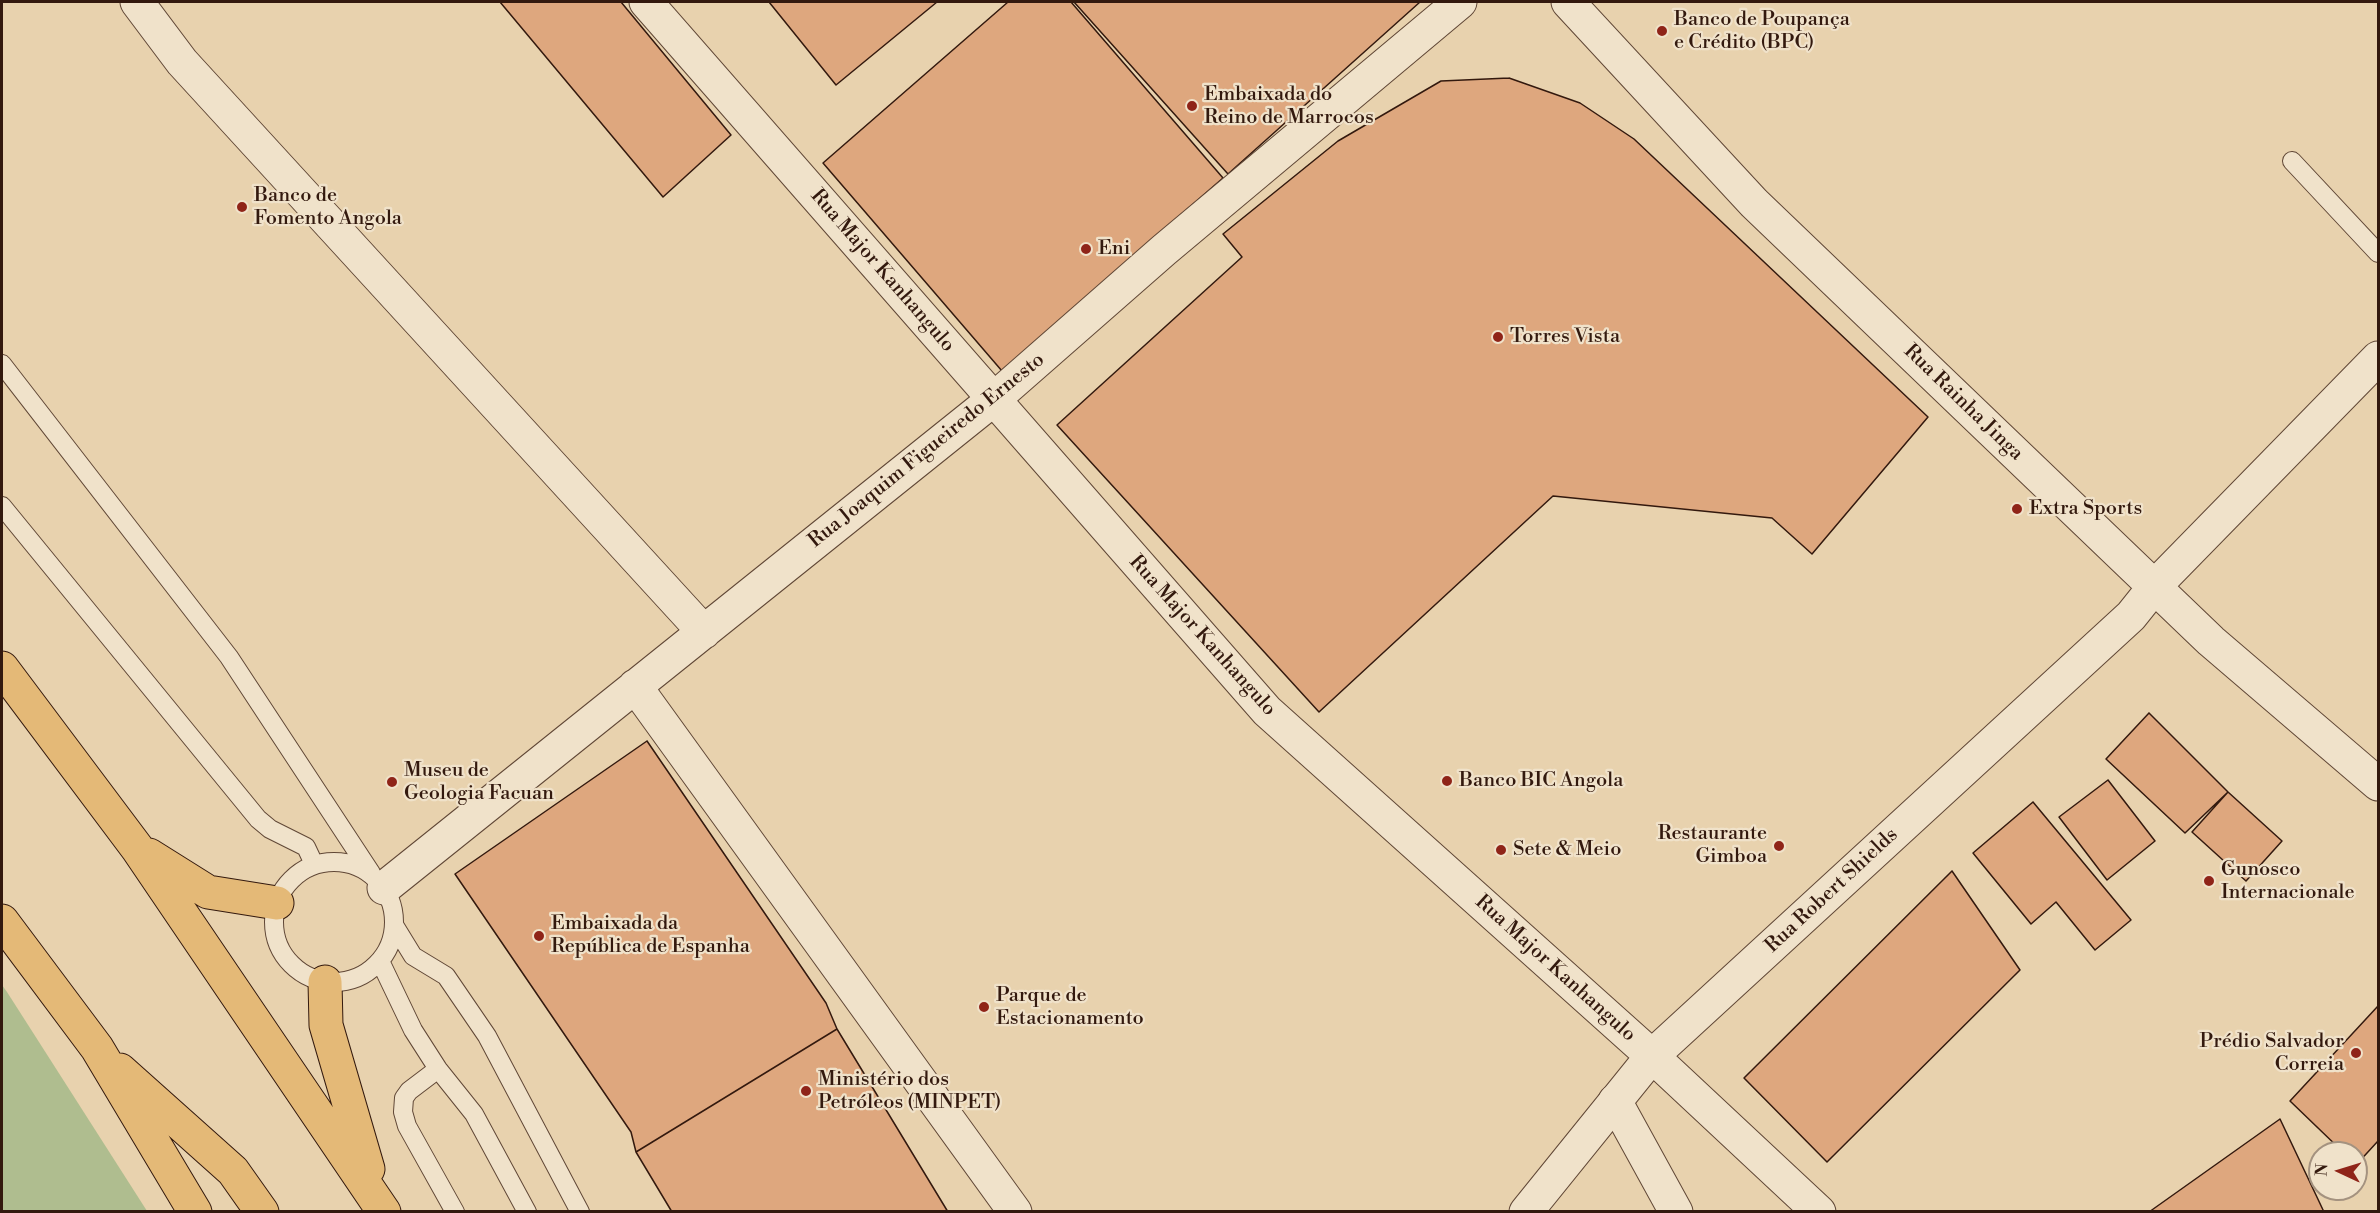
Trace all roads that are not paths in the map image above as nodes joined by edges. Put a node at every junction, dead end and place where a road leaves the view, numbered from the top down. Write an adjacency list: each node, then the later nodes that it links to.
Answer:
1 (137, 2): 12 (street)
2 (646, 2): 9 (street, Rua Major Kanhangulo)
3 (1460, 2): 9 (street, Rua Joaquim Figueiredo Ernesto)
4 (1568, 2): 11 (street, Rua Rainha Jinga)
5 (2292, 161): 6 (lane)
6 (2379, 253)
7 (2379, 358): 11 (street, Rua Robert Shields)
8 (2, 364): 18 (lane)
9 (994, 399): 12 (street, Rua Joaquim Figueiredo Ernesto); 25 (street, Rua Major Kanhangulo)
10 (2, 506): 17 (lane)
11 (2155, 586): 15 (street, Rua Rainha Jinga); 25 (street, Rua Robert Shields)
12 (704, 632): 14 (street, Rua Joaquim Figueiredo Ernesto)
13 (2, 668): 16 (main road)
14 (635, 686): 18 (street, Rua Joaquim Figueiredo Ernesto); 34 (street)
15 (2379, 784)
16 (137, 848): 19 (main road); 28 (main road)
17 (314, 864): 18 (lane); 19 (lane)
18 (377, 880): 21 (lane)
19 (276, 903): 23 (lane)
20 (2, 921): 24 (main road)
21 (394, 925): 22 (lane); 33 (lane)
22 (380, 961): 23 (lane); 26 (lane)
23 (326, 982): 28 (main road)
24 (97, 1048): 29 (main road); 30 (main road)
25 (1652, 1056): 27 (street, Rua Robert Shields); 37 (street, Rua Major Kanhangulo)
26 (438, 1069): 31 (lane); 32 (lane)
27 (1616, 1101): 35 (street, Rua Robert Shields); 36 (street)
28 (381, 1206)
29 (195, 1212)
30 (262, 1212)
31 (455, 1212)
32 (527, 1212)
33 (580, 1212)
34 (1015, 1212)
35 (1526, 1212)
36 (1676, 1212)
37 (1819, 1212)

